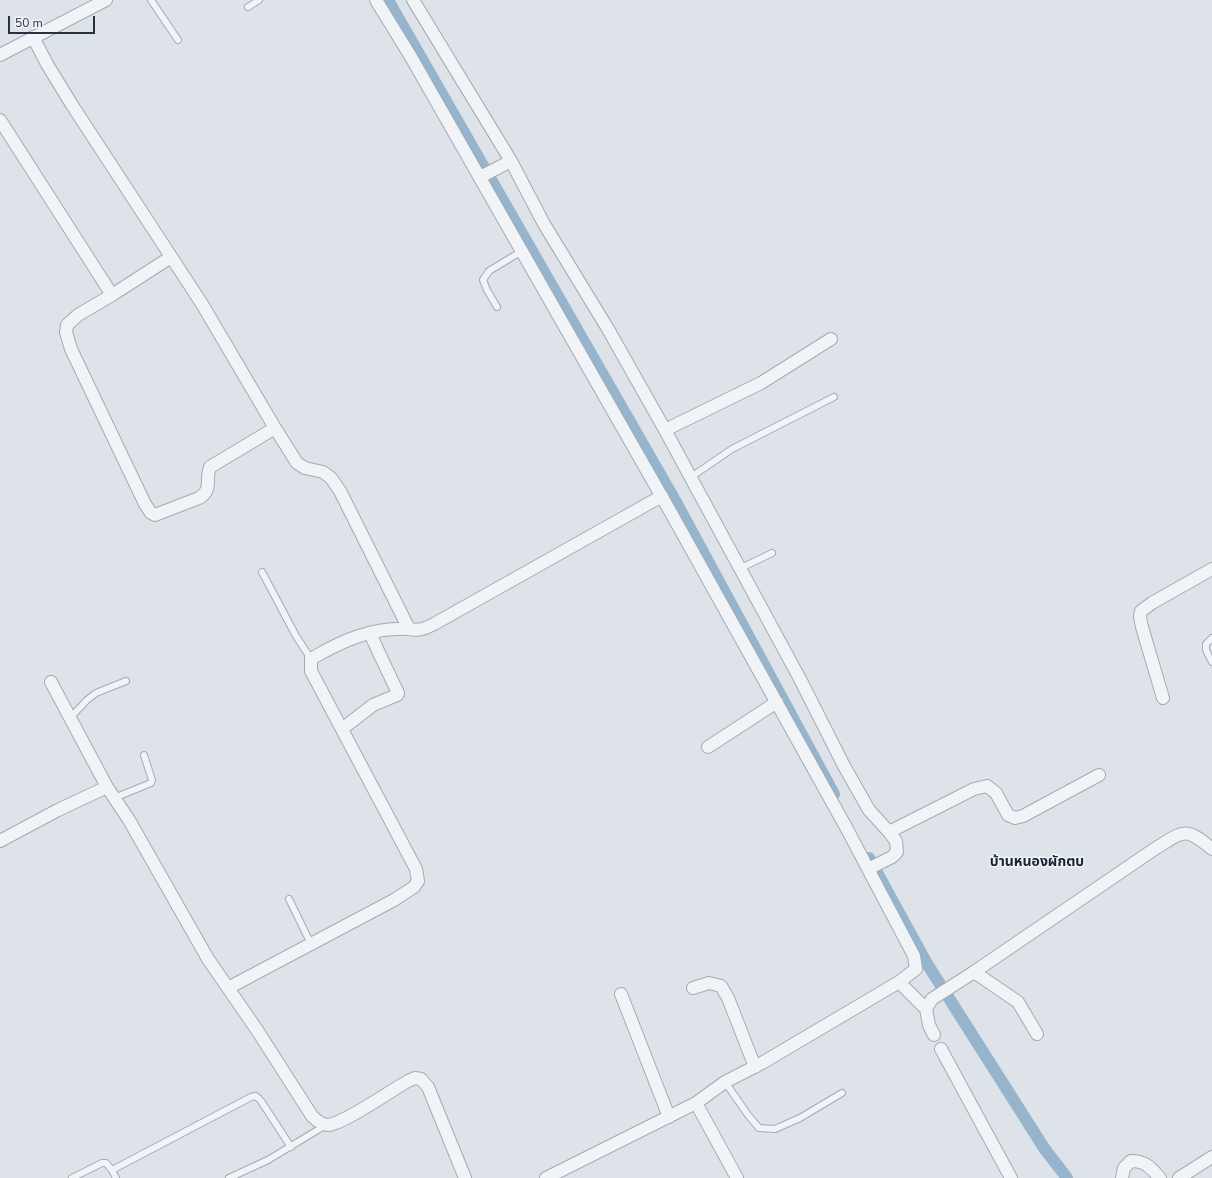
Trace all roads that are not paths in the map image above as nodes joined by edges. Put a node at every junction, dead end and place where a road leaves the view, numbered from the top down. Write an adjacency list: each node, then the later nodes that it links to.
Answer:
1 (151, 0): 8 (lane)
2 (259, 0): 6 (lane)
3 (376, 0): 12 (street)
4 (413, 0): 11 (street)
5 (100, 1): 7 (street)
6 (248, 7)
7 (33, 37): 9 (street); 14 (street)
8 (178, 40)
9 (0, 55)
10 (0, 120): 15 (street)
11 (510, 162): 12 (street); 20 (street)
12 (482, 176): 13 (street)
13 (522, 251): 16 (lane); 22 (street)
14 (171, 257): 15 (street); 19 (street)
15 (112, 295): 19 (street)
16 (497, 307)
17 (831, 339): 20 (street)
18 (834, 397): 21 (lane)
19 (275, 428): 27 (street)
20 (665, 430): 21 (street)
21 (691, 477): 24 (street)
22 (662, 496): 27 (street); 35 (street)
23 (772, 553): 24 (lane)
24 (741, 568): 43 (street)
25 (1212, 569): 34 (street)
26 (262, 572): 30 (lane)
27 (409, 629): 28 (street)
28 (370, 633): 30 (street); 37 (street)
29 (1212, 638): 31 (lane)
30 (311, 659): 37 (street)
31 (1212, 662)
32 (126, 681): 36 (lane)
33 (51, 682): 36 (street)
34 (1164, 698)
35 (777, 702): 38 (street); 46 (street)
36 (70, 718): 41 (street)
37 (342, 729): 48 (street)
38 (708, 747)
39 (144, 755): 42 (lane)
40 (1100, 775): 43 (street)
41 (107, 787): 42 (street); 44 (street)
42 (114, 798): 51 (street)
43 (889, 832): 46 (street)
44 (0, 841)
45 (1212, 849): 49 (street)
46 (869, 868): 50 (street)
47 (289, 899): 48 (lane)
48 (311, 944): 51 (street)
49 (970, 975): 54 (street); 55 (street)
50 (899, 982): 54 (street); 58 (street)
51 (228, 988): 63 (street)
52 (693, 988): 58 (street)
53 (621, 994): 62 (street)
54 (929, 1004): 56 (street)
55 (1037, 1034)
56 (934, 1035)
57 (941, 1049): 73 (street)
58 (755, 1067): 59 (street)
59 (725, 1082): 60 (lane); 61 (street)
60 (842, 1093)
61 (696, 1103): 62 (street); 72 (street)
62 (669, 1117): 71 (street)
63 (326, 1125): 64 (lane); 70 (street)
64 (291, 1147): 66 (lane); 69 (lane)
65 (1212, 1157): 76 (street)
66 (112, 1170): 67 (lane); 68 (lane)
67 (72, 1178)
68 (116, 1178)
69 (229, 1178)
70 (465, 1178)
71 (546, 1178)
72 (737, 1178)
73 (1011, 1178)
74 (1122, 1178): 75 (street)
75 (1160, 1178)
76 (1179, 1178)

